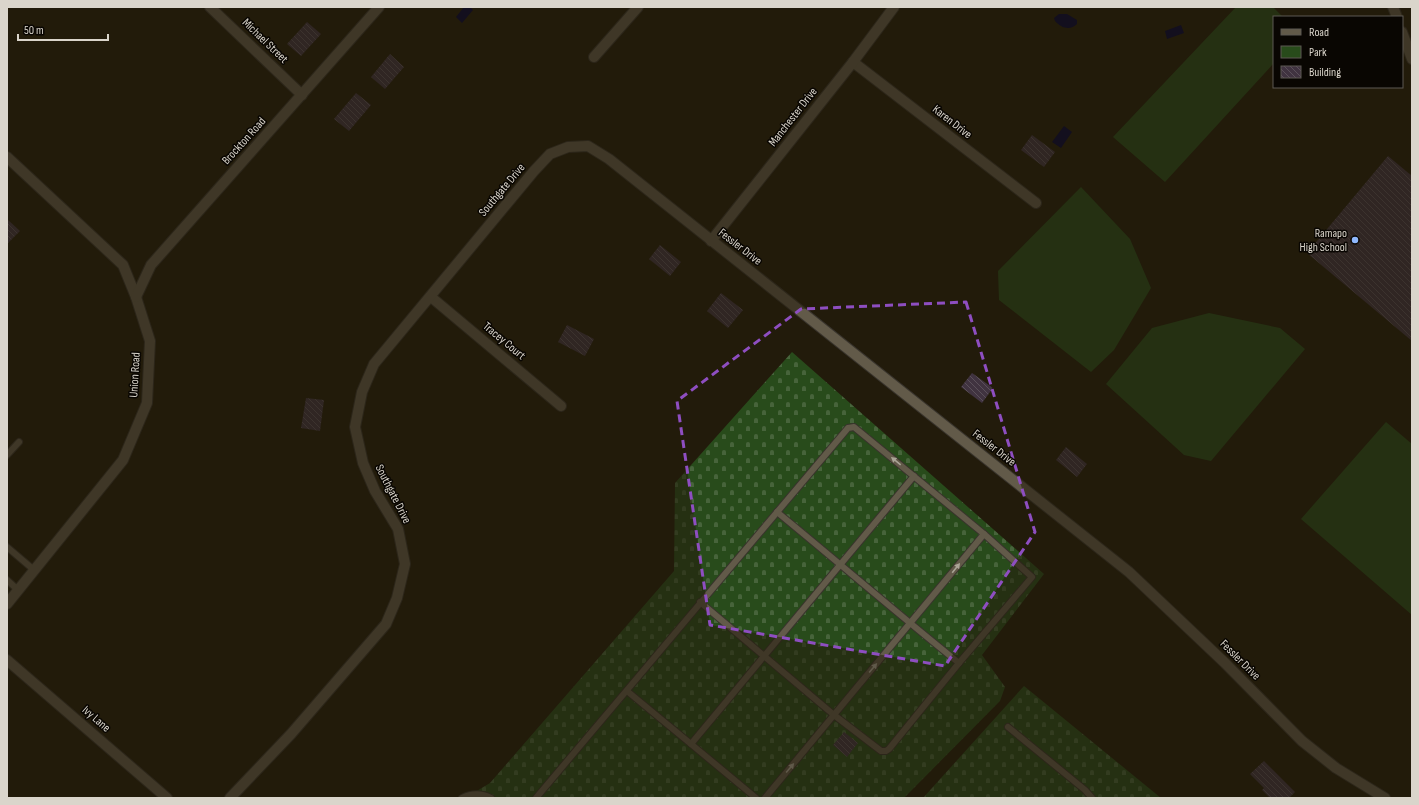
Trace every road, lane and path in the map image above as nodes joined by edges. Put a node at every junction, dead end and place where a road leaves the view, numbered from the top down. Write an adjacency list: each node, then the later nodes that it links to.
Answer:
1 (210, 7): 9 (street, Michael Street)
2 (380, 7): 9 (street, Brockton Road)
3 (638, 7): 6 (street)
4 (894, 7): 8 (street, Manchester Drive)
5 (1403, 35): 7 (street)
6 (594, 57)
7 (1412, 59)
8 (853, 62): 12 (street, Karen Drive); 13 (street, Manchester Drive)
9 (302, 95): 14 (street, Brockton Road)
10 (568, 147): 13 (street, Fessler Drive); 15 (street, Southgate Drive)
11 (7, 157): 14 (street, Union Road)
12 (1036, 203)
13 (711, 241): 45 (street, Fessler Drive)
14 (136, 297): 24 (street, Union Road)
15 (431, 297): 16 (street, Tracey Court); 38 (street, Southgate Drive)
16 (561, 406)
17 (19, 442): 18 (lane)
18 (7, 455)
19 (914, 476): 20 (lane, one-way to 20); 21 (lane); 23 (lane)
20 (777, 512): 23 (lane); 27 (lane)
21 (984, 534): 29 (lane, one-way to 21); 32 (lane)
22 (7, 547): 24 (lane)
23 (841, 564): 29 (lane); 30 (lane)
24 (34, 570): 26 (street, Union Road)
25 (7, 580): 26 (lane)
26 (18, 590): 28 (street, Union Road)
27 (700, 602): 30 (lane); 33 (lane)
28 (7, 604)
29 (910, 623): 32 (lane); 34 (lane, one-way to 29)
30 (764, 656): 34 (lane); 36 (lane)
31 (7, 660): 37 (street, Ivy Lane)
32 (959, 663): 34 (lane)
33 (627, 691): 36 (lane); 41 (lane)
34 (834, 715): 43 (lane, one-way to 34)
35 (1008, 727): 44 (lane)
36 (691, 744): 42 (lane)
37 (167, 798)
38 (230, 798)
39 (462, 798): 40 (lane)
40 (491, 798)
41 (536, 798)
42 (756, 798)
43 (765, 798)
44 (1092, 798)
45 (1385, 798)

